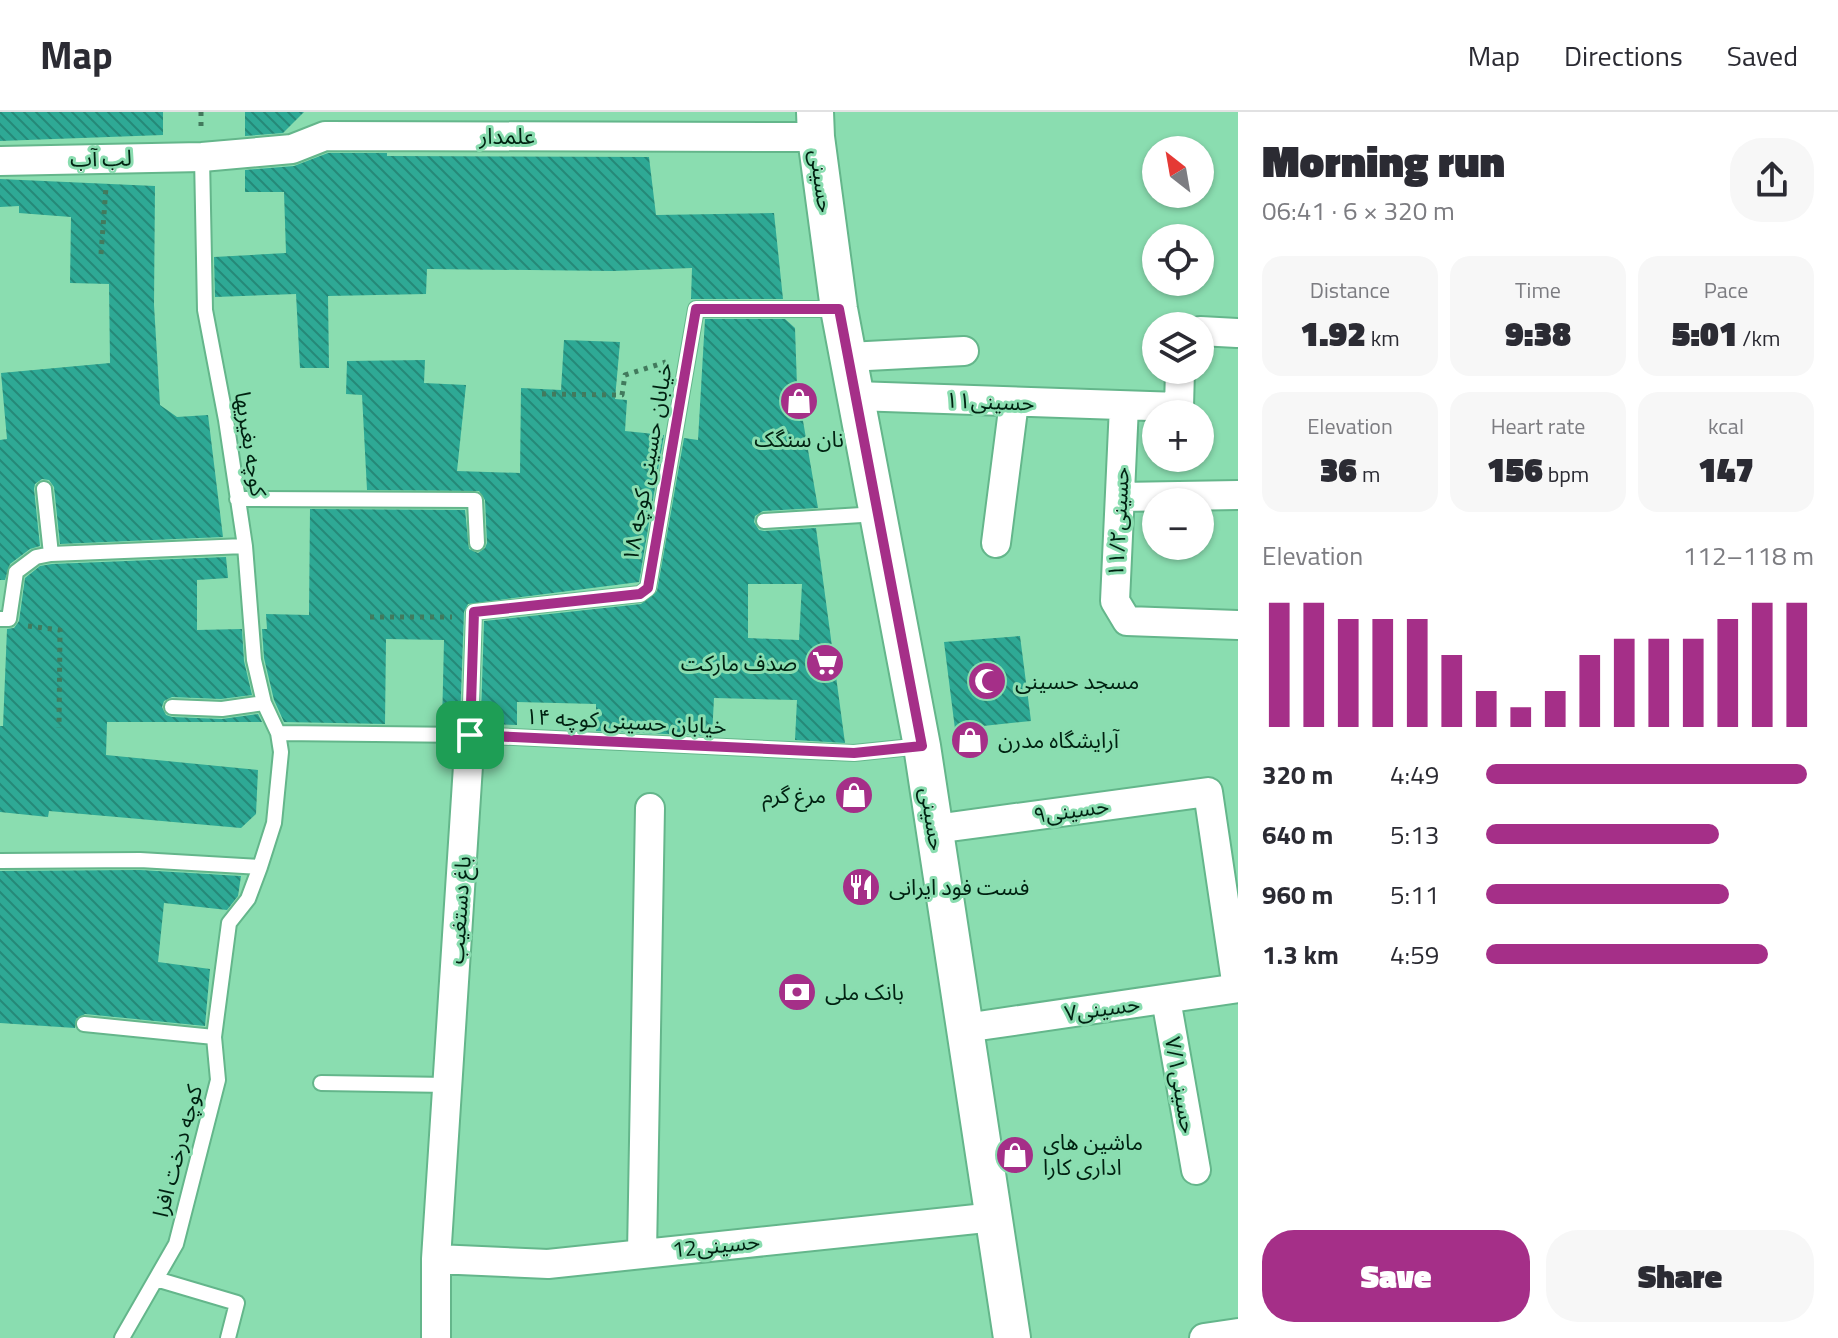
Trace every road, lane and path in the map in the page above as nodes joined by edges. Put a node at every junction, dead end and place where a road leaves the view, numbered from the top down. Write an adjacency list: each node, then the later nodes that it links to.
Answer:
1 (815, 125): 2 (street, علمدار); 6 (street, حسینی)
2 (202, 157): 3 (street, لب آب); 20 (lane, کوچه بغیریها)
3 (108, 158): 4 (street, لب آب); 5 (path)
4 (0, 161)
5 (101, 254)
6 (839, 309): 10 (lane, خیابان حسینی کوچه ۱۸); 11 (street, حسینی)
7 (1214, 332): 8 (street)
8 (1237, 333)
9 (964, 351): 11 (street)
10 (688, 355): 13 (path); 27 (lane, خیابان حسینی کوچه ۱۸)
11 (848, 357): 14 (street, حسینی)
12 (1180, 384): 16 (street, حسینی۱۱)
13 (542, 394)
14 (855, 396): 15 (street, حسینی۱۱); 21 (street, حسینی)
15 (1014, 402): 16 (street, حسینی۱۱); 24 (street)
16 (1124, 406): 19 (street, حسینی۱۱/۲)
17 (44, 489): 26 (lane)
18 (1238, 495): 19 (street)
19 (1120, 497): 30 (street, حسینی۱۱/۲)
20 (237, 499): 23 (lane); 25 (lane, کوچه بغیریها)
21 (878, 514): 22 (lane); 36 (street, حسینی)
22 (764, 521)
23 (477, 543)
24 (996, 543)
25 (245, 546): 26 (lane); 31 (lane, کوچه بغیریها)
26 (51, 554): 29 (lane)
27 (473, 615): 28 (path); 35 (lane)
28 (370, 617)
29 (4, 619): 33 (path)
30 (1238, 625)
31 (264, 703): 32 (lane); 34 (lane, کوچه بغیریها)
32 (172, 707)
33 (59, 728)
34 (278, 733): 35 (lane, خیابان حسینی کوچه ۱۴); 40 (lane, کوچه درخت افرا)
35 (470, 735): 36 (lane, خیابان حسینی کوچه ۱۴); 47 (street, باغ دستغیب)
36 (922, 746): 38 (street, حسینی)
37 (650, 808): 50 (street)
38 (935, 829): 41 (street, حسینی۹); 44 (street, حسینی)
39 (0, 861): 40 (lane)
40 (260, 867): 45 (lane, کوچه درخت افرا)
41 (1238, 988): 42 (street, حسینی۷)
42 (1166, 999): 44 (street, حسینی۷); 48 (street, حسینی۷/۱)
43 (84, 1024): 45 (lane)
44 (965, 1028): 49 (street, حسینی)
45 (214, 1037): 52 (lane, کوچه درخت افرا)
46 (321, 1083): 47 (lane)
47 (448, 1085): 51 (street, باغ دستغیب)
48 (1196, 1170)
49 (995, 1217): 50 (street, حسینی12); 57 (street, حسینی)
50 (642, 1253): 51 (street, حسینی12)
51 (436, 1259): 56 (street, باغ دستغیب)
52 (156, 1279): 54 (lane, کوچه درخت افرا); 55 (lane)
53 (1238, 1333): 58 (street)
54 (122, 1338)
55 (228, 1338)
56 (436, 1338)
57 (1012, 1338)
58 (1204, 1338)

